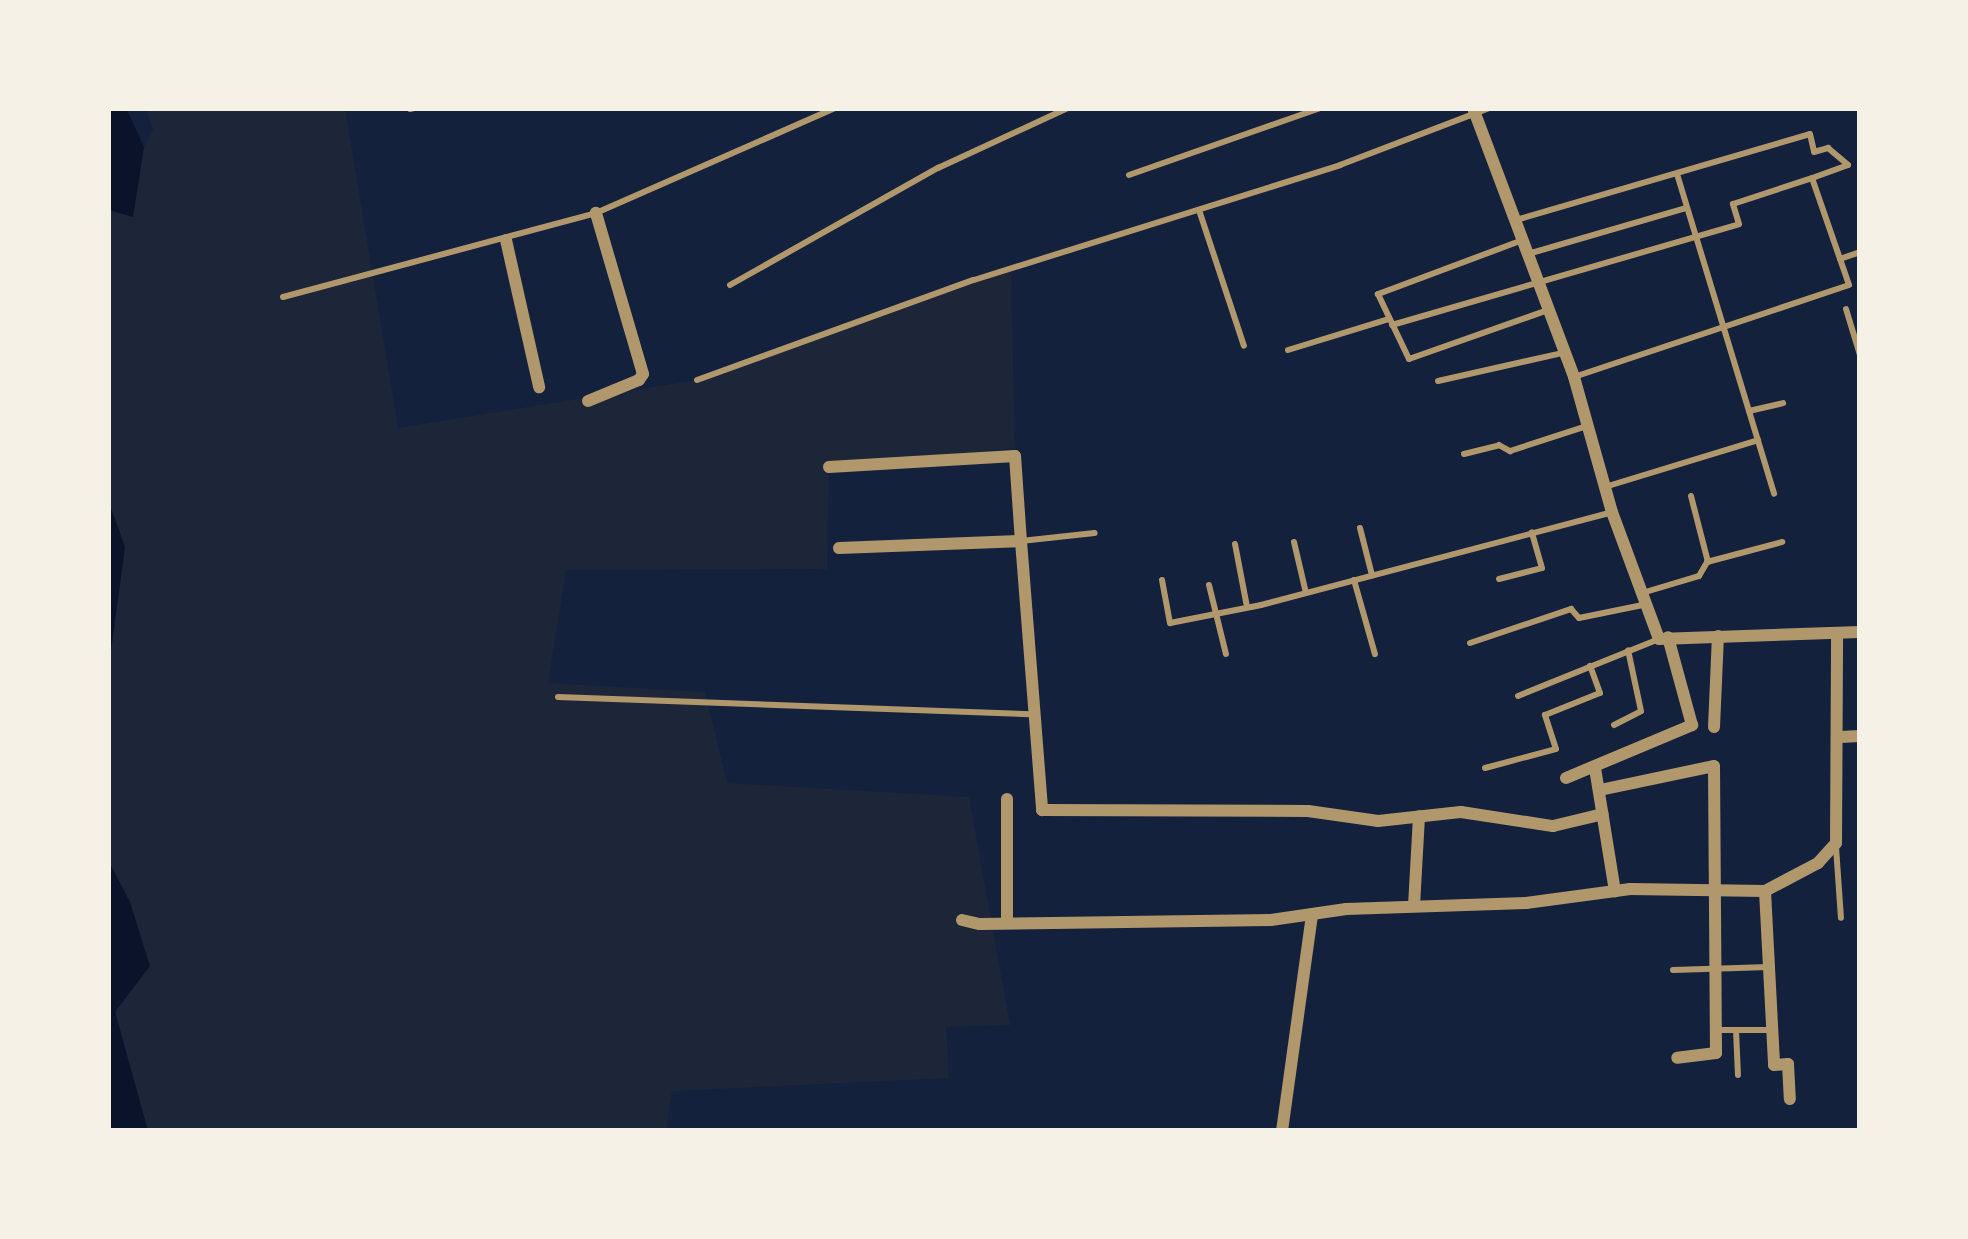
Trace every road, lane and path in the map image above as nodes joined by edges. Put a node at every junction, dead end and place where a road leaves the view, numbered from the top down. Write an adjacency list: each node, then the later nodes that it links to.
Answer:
1 (835, 108): 11 (lane)
2 (1068, 108): 18 (lane)
3 (1320, 108): 7 (lane)
4 (1489, 108): 5 (lane)
5 (1474, 110): 10 (lane); 12 (street)
6 (1677, 174): 8 (lane); 9 (lane); 12 (lane)
7 (1129, 175)
8 (1812, 178): 13 (lane); 17 (lane)
9 (1688, 208): 13 (lane); 15 (lane)
10 (1199, 210): 25 (lane); 30 (lane)
11 (596, 213): 14 (lane); 33 (street)
12 (1516, 220): 15 (street)
13 (1697, 236): 19 (lane); 24 (lane)
14 (506, 241): 20 (lane); 32 (street)
15 (1526, 247): 19 (street); 23 (lane)
16 (1860, 252): 17 (lane)
17 (1840, 259): 24 (lane)
18 (730, 285)
19 (1539, 285): 21 (street); 23 (lane)
20 (283, 297)
21 (1549, 309): 23 (lane); 27 (street)
22 (1846, 309): 28 (lane)
23 (1390, 322): 26 (lane)
24 (1725, 326): 29 (lane); 35 (lane)
25 (1244, 346)
26 (1288, 350)
27 (1565, 352): 29 (street); 31 (lane)
28 (1860, 355)
29 (1574, 377): 36 (street)
30 (697, 380)
31 (1438, 381)
32 (539, 387)
33 (589, 401)
34 (1783, 403): 35 (lane)
35 (1749, 410): 37 (lane)
36 (1588, 426): 38 (lane); 40 (street)
37 (1758, 440): 40 (lane); 41 (lane)
38 (1464, 454)
39 (829, 467): 47 (street)
40 (1604, 487): 43 (street)
41 (1774, 494)
42 (1691, 496): 52 (lane)
43 (1612, 512): 45 (lane); 59 (street)
44 (1360, 528): 53 (lane)
45 (1532, 532): 53 (lane); 54 (lane)
46 (1095, 533): 47 (lane)
47 (1021, 542): 51 (street); 73 (street)
48 (1294, 542): 58 (lane)
49 (1782, 542): 52 (lane)
50 (1234, 544): 60 (lane)
51 (839, 548)
52 (1708, 562): 59 (lane)
53 (1372, 575): 56 (lane)
54 (1499, 579)
55 (1162, 580): 61 (lane)
56 (1354, 580): 58 (lane); 69 (lane)
57 (1209, 585): 61 (lane)
58 (1306, 593): 60 (lane)
59 (1641, 600): 65 (street); 66 (lane)
60 (1247, 607): 61 (lane)
61 (1216, 614): 68 (lane)
62 (1860, 632): 63 (street)
63 (1837, 633): 64 (street); 76 (street)
64 (1718, 636): 65 (street); 75 (street)
65 (1664, 638): 67 (lane); 79 (street)
66 (1470, 643)
67 (1628, 650): 70 (lane); 74 (lane)
68 (1226, 654)
69 (1375, 654)
70 (1590, 666): 71 (lane); 78 (lane)
71 (1518, 695)
72 (558, 697): 73 (lane)
73 (1034, 714): 84 (street)
74 (1614, 725)
75 (1714, 727)
76 (1840, 736): 77 (street); 85 (street)
77 (1860, 736)
78 (1485, 768)
79 (1595, 768): 80 (street); 81 (street)
80 (1566, 778)
81 (1600, 790): 83 (street); 86 (street)
82 (1007, 799): 93 (street)
83 (1603, 814): 84 (street); 87 (street)
84 (1419, 817): 89 (street)
85 (1836, 843): 88 (street); 91 (lane)
86 (1711, 890): 87 (street); 88 (street); 96 (street)
87 (1615, 891): 89 (street)
88 (1765, 891): 94 (street)
89 (1414, 906): 90 (street)
90 (1312, 914): 93 (street); 103 (street)
91 (1841, 918)
92 (962, 920): 93 (street)
93 (1007, 923)
94 (1768, 967): 96 (lane); 99 (street)
95 (1673, 970): 96 (lane)
96 (1713, 970): 97 (street)
97 (1715, 1030): 98 (lane); 100 (street)
98 (1736, 1030): 99 (lane); 101 (lane)
99 (1772, 1030): 102 (street)
100 (1676, 1058)
101 (1738, 1075)
102 (1790, 1099)
103 (1282, 1131)

